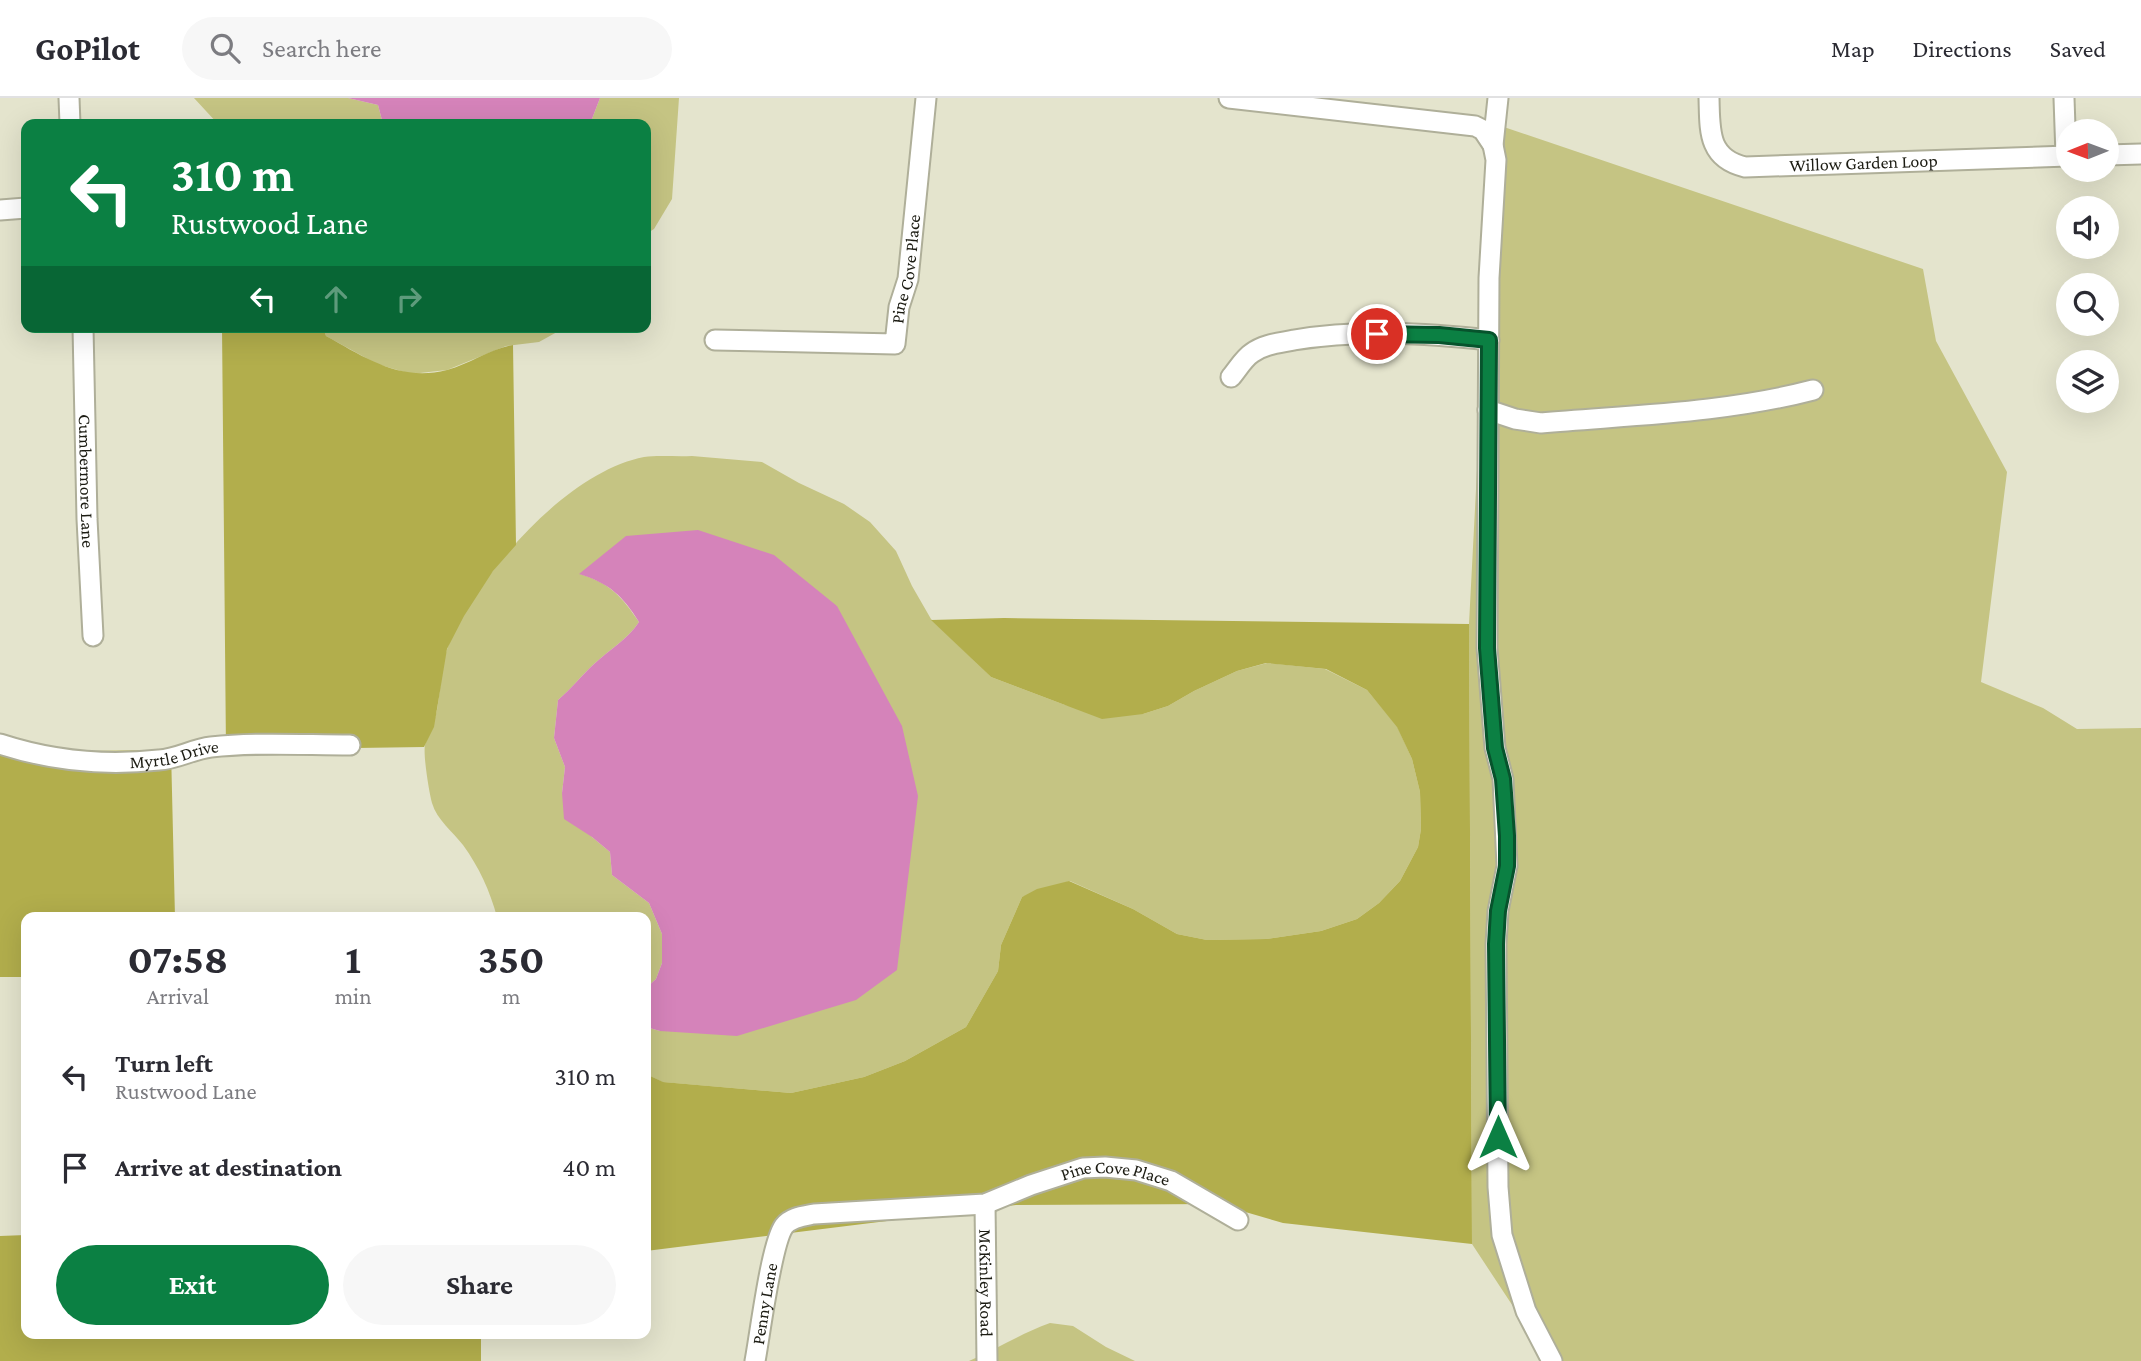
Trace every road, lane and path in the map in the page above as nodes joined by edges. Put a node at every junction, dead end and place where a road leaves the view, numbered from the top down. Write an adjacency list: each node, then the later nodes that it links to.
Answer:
1 (69, 98): 7 (street)
2 (926, 98): 16 (street, Pine Cove Place)
3 (1229, 98): 9 (street)
4 (1498, 98): 9 (street)
5 (1709, 98): 12 (street, Willow Garden Loop)
6 (2064, 98): 8 (street)
7 (70, 119)
8 (2065, 119)
9 (1493, 145): 17 (street)
10 (2141, 154): 11 (street)
11 (2119, 155)
12 (2056, 156)
13 (21, 208): 14 (street)
14 (0, 210)
15 (83, 333): 21 (street, Cumbermore Lane)
16 (715, 340)
17 (1489, 340): 18 (street); 20 (street)
18 (1231, 377)
19 (1812, 390): 20 (street)
20 (1488, 410): 29 (street)
21 (93, 636)
22 (0, 744): 23 (street, Myrtle Drive)
23 (350, 745)
24 (985, 1204): 25 (street, Pine Cove Place); 26 (street, Pine Cove Place); 28 (street, McKinley Road)
25 (1238, 1220)
26 (776, 1246): 27 (street, Penny Lane)
27 (755, 1361)
28 (987, 1361)
29 (1552, 1361)

